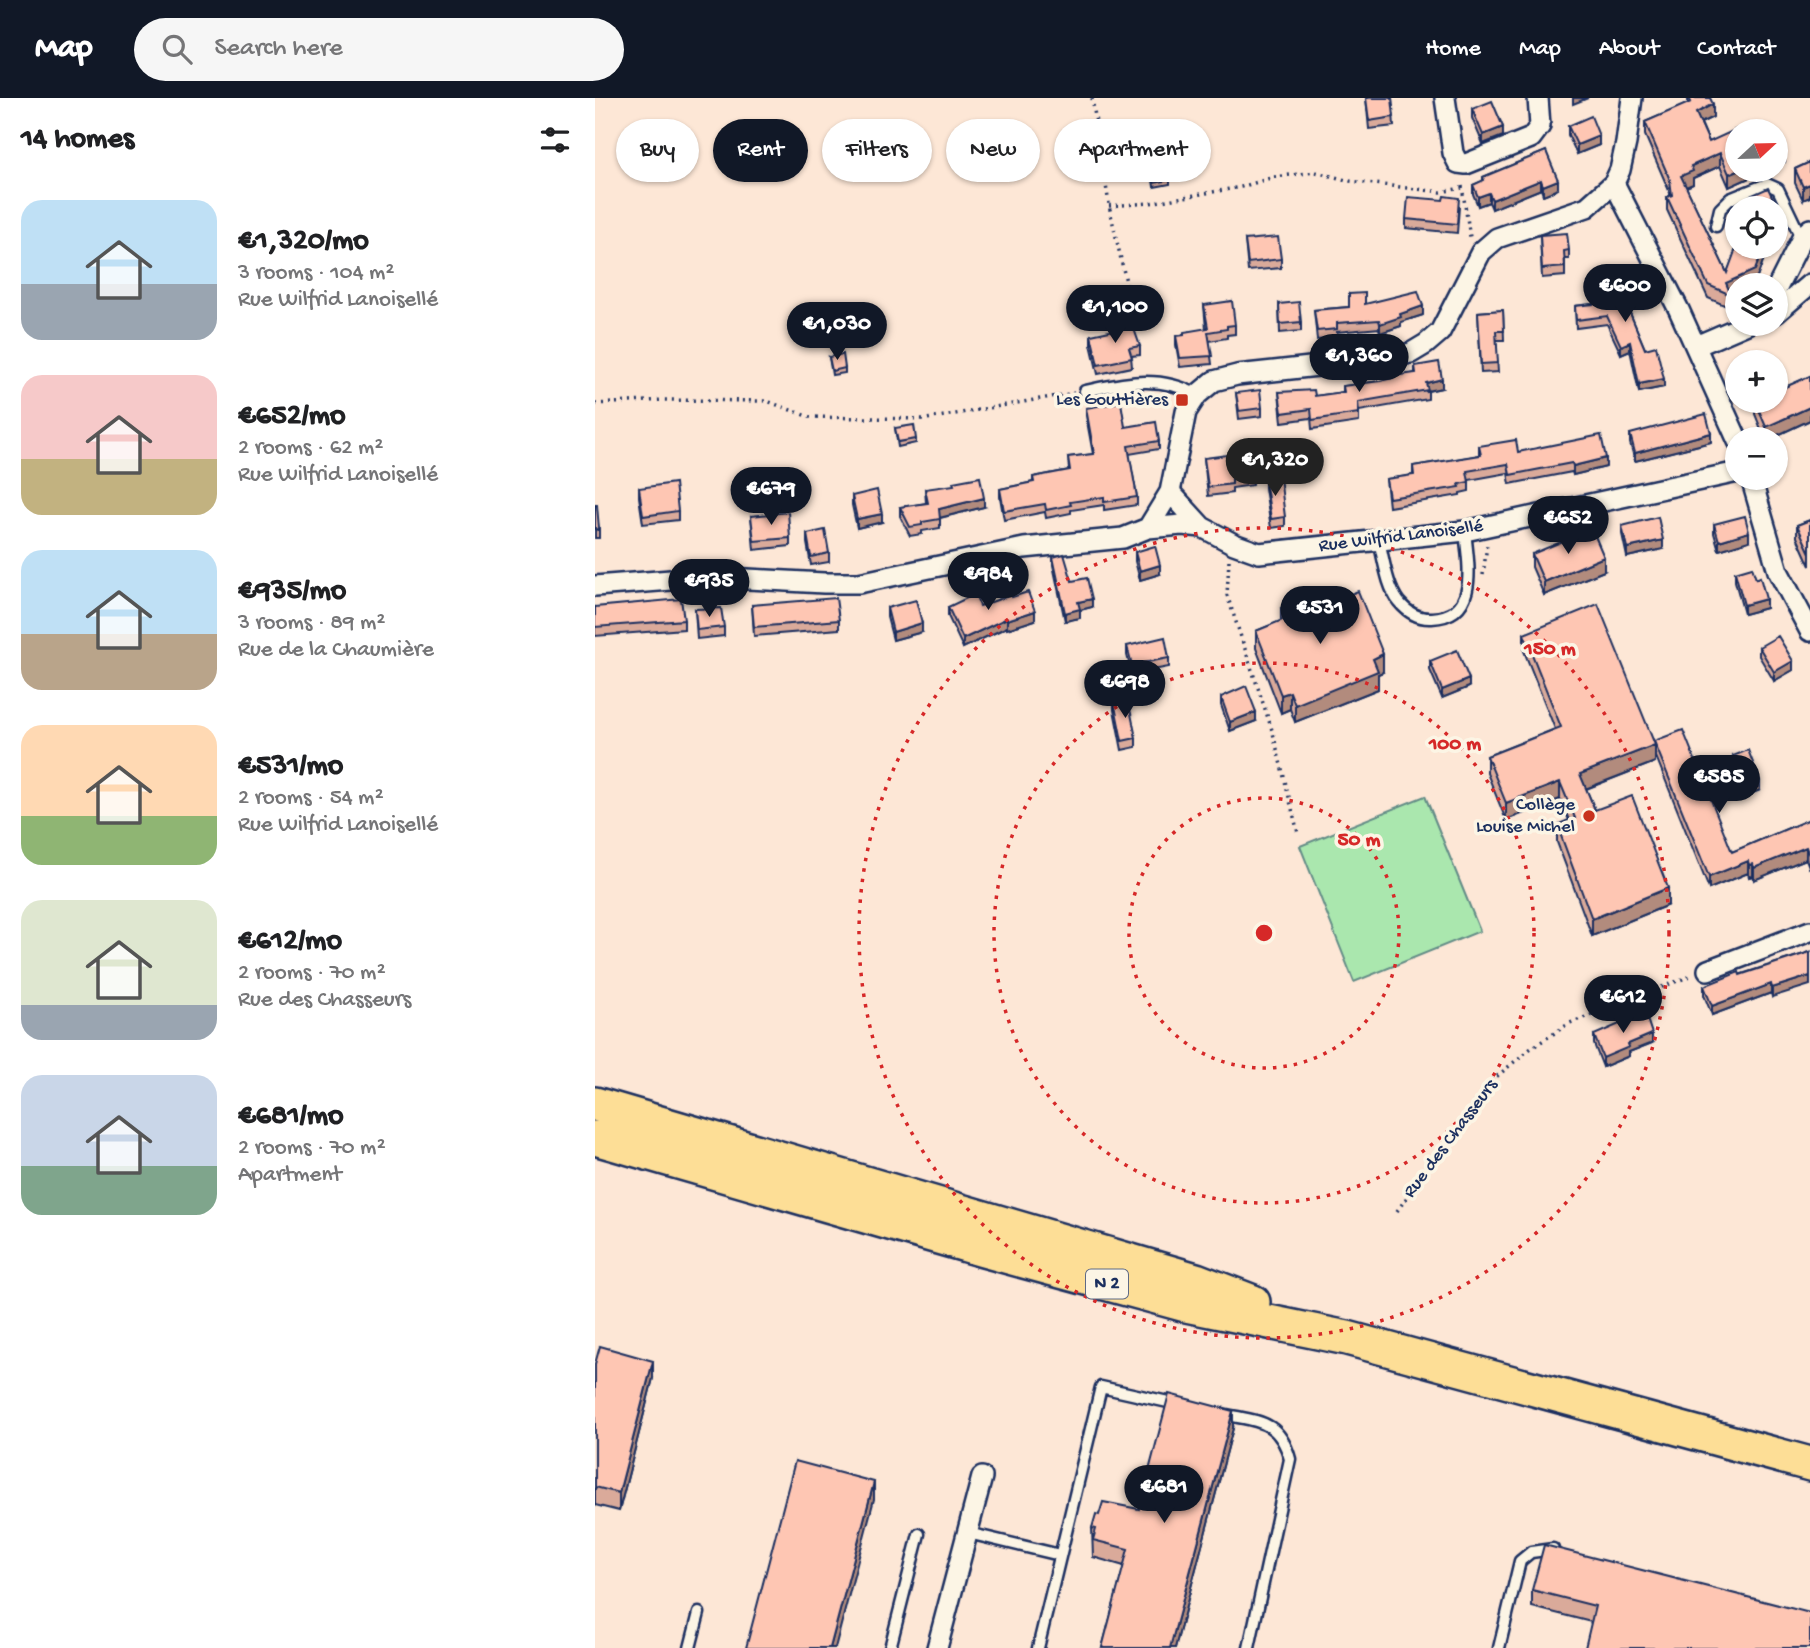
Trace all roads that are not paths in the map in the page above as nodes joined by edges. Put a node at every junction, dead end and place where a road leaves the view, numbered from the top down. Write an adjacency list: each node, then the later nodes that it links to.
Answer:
1 (1445, 98): 2 (street)
2 (1538, 98)
3 (1632, 98): 4 (street)
4 (1614, 183): 11 (street); 13 (street)
5 (1716, 226): 6 (lane)
6 (1805, 241): 7 (street)
7 (1786, 273)
8 (1810, 284): 9 (street)
9 (1788, 303)
10 (1725, 333): 11 (street)
11 (1696, 346): 14 (street)
12 (1085, 391): 13 (lane)
13 (1197, 395): 17 (street)
14 (1732, 427)
15 (1725, 475): 20 (street, Rue Wilfrid Lanoisellé)
16 (1755, 490): 23 (street)
17 (1170, 492): 18 (street); 19 (street)
18 (1202, 527): 19 (street, Rue Wilfrid Lanoisellé); 21 (street, Rue Wilfrid Lanoisellé)
19 (1148, 528): 22 (street, Rue Wilfrid Lanoisellé)
20 (1465, 531): 21 (street, Rue Wilfrid Lanoisellé); 21 (lane)
21 (1379, 541)
22 (595, 586)
23 (1810, 631)
24 (1810, 930): 25 (street)
25 (1708, 970)
26 (595, 1104): 28 (highway, N 2)
27 (595, 1138): 28 (highway, N 2)
28 (1347, 1338): 31 (highway, N 2)
29 (1192, 1408): 36 (lane)
30 (1218, 1413): 42 (lane)
31 (1810, 1464)
32 (982, 1477): 33 (street)
33 (968, 1533): 36 (lane); 40 (street)
34 (919, 1534): 39 (lane)
35 (1565, 1552): 43 (lane)
36 (1061, 1555): 41 (lane)
37 (699, 1613): 38 (lane)
38 (690, 1648)
39 (890, 1648)
40 (937, 1648)
41 (1038, 1648)
42 (1249, 1648)
43 (1499, 1648)

